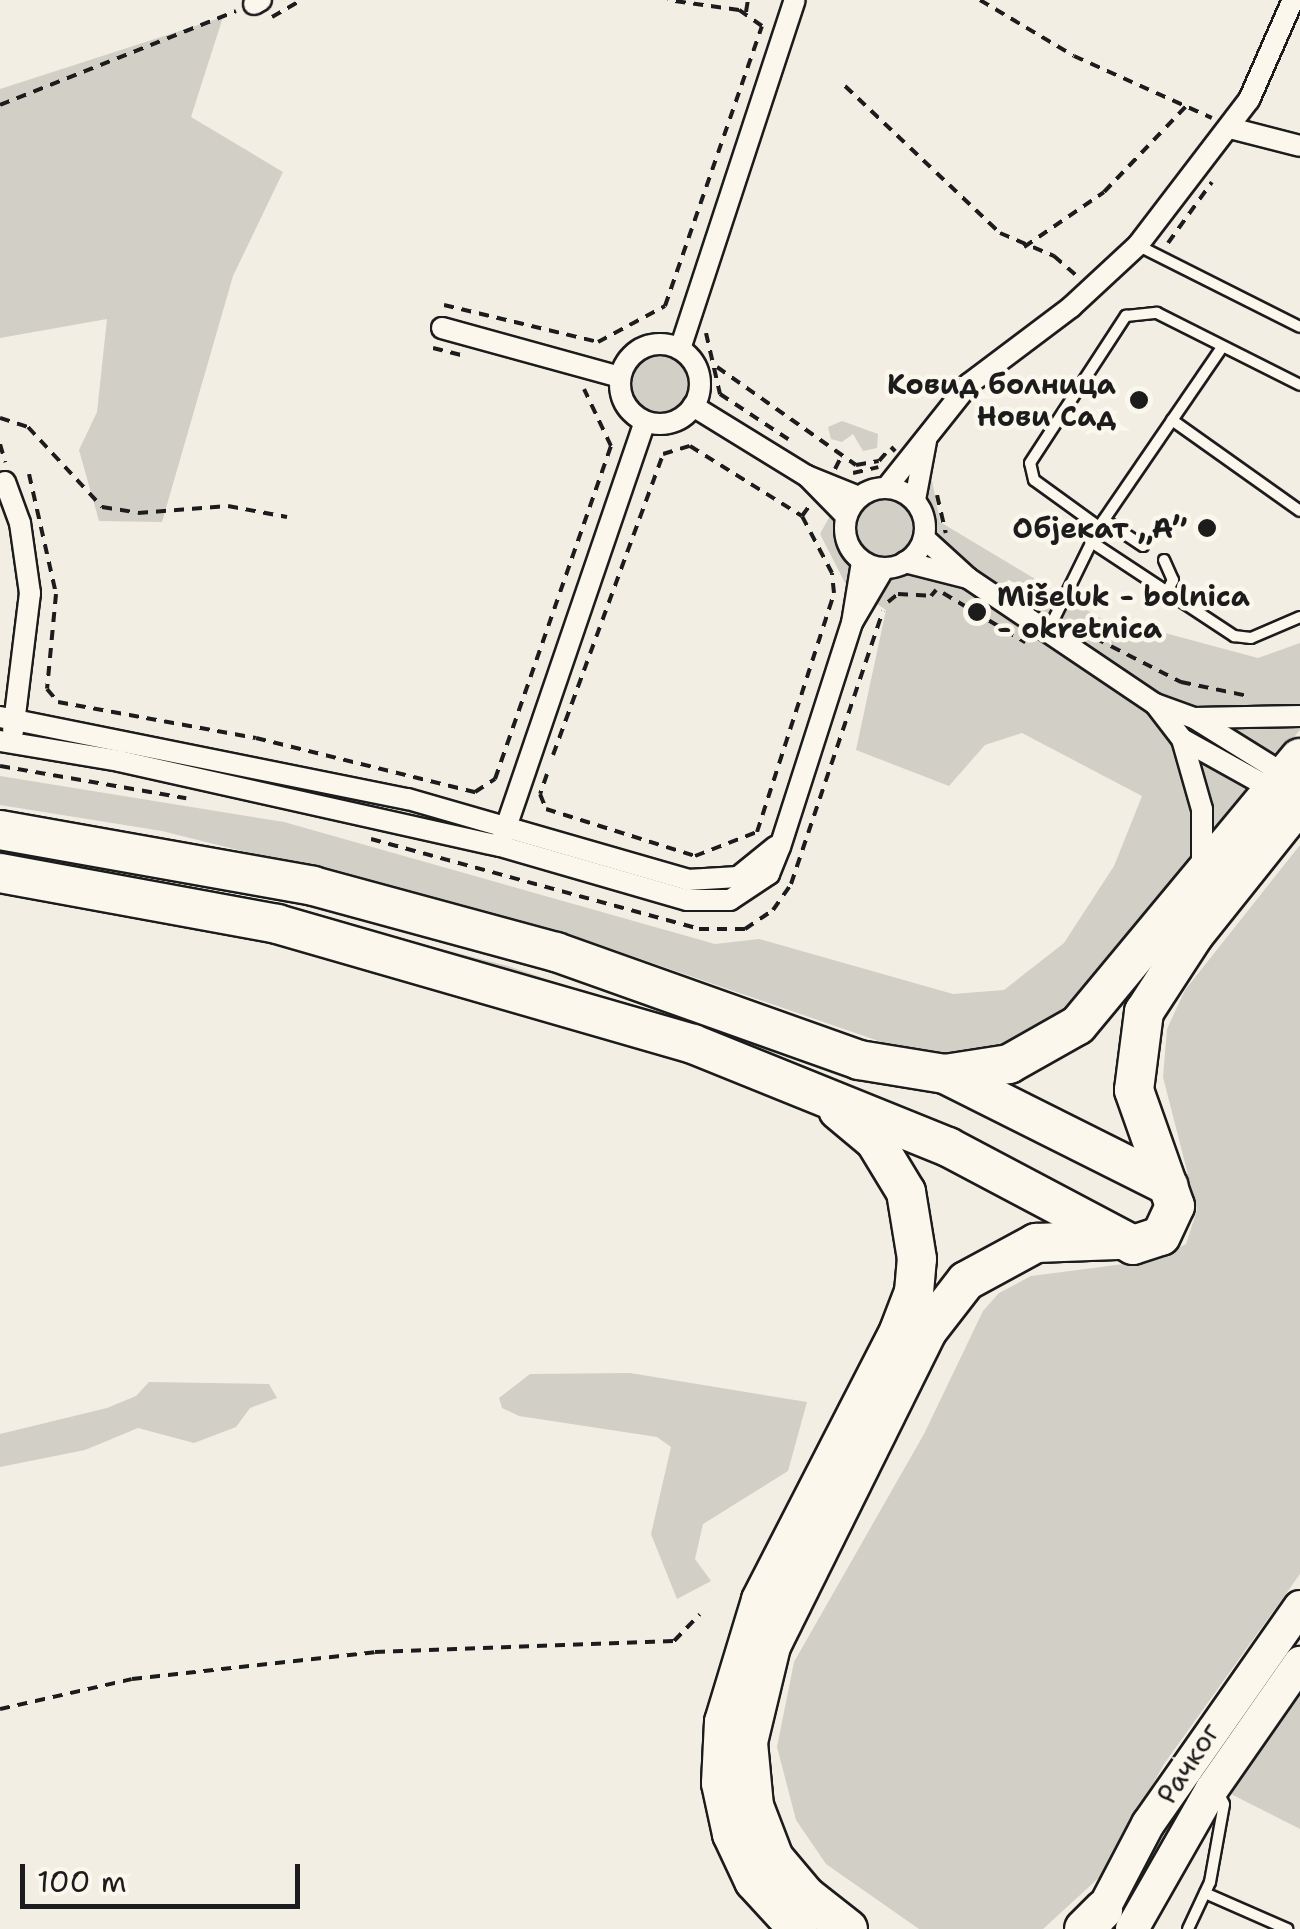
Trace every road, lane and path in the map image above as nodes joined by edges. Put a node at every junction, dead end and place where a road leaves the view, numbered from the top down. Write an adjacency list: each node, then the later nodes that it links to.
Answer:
1 (302, 0): 7 (path)
2 (668, 0): 8 (path)
3 (748, 0): 8 (path)
4 (980, 0): 10 (path)
5 (1294, 0): 12 (street)
6 (791, 1): 21 (street)
7 (262, 7): 11 (path)
8 (746, 12): 17 (path)
9 (845, 86): 15 (path)
10 (1188, 104): 12 (path); 15 (path)
11 (0, 105)
12 (1230, 128): 13 (street); 14 (street)
13 (1300, 146)
14 (1138, 245): 16 (street); 19 (lane)
15 (1024, 247): 16 (path)
16 (1089, 290): 31 (street)
17 (444, 305)
18 (709, 325): 23 (path)
19 (1300, 327)
20 (442, 328): 24 (street)
21 (680, 349): 24 (street); 27 (street)
22 (1221, 349): 26 (lane); 29 (lane); 44 (lane)
23 (717, 367): 32 (path); 33 (path)
24 (620, 378): 30 (street)
25 (578, 384): 35 (path)
26 (1300, 385)
27 (693, 406): 30 (street); 34 (street)
28 (0, 418): 43 (path)
29 (1172, 420): 40 (lane); 44 (lane)
30 (645, 422): 67 (street)
31 (926, 440): 33 (street); 39 (street)
32 (802, 448)
33 (905, 462): 34 (path); 37 (street)
34 (812, 467): 38 (street); 42 (street)
35 (30, 474)
36 (5, 482): 60 (street)
37 (886, 487): 38 (street); 39 (street)
38 (859, 497): 42 (street)
39 (915, 500): 46 (street)
40 (1300, 512)
41 (802, 516): 45 (path)
42 (846, 516): 50 (street)
43 (287, 517)
44 (1101, 523): 47 (lane); 48 (lane)
45 (806, 531)
46 (924, 538): 51 (street); 52 (street)
47 (1090, 541): 53 (lane); 56 (lane)
48 (1143, 546)
49 (1164, 560): 53 (lane)
50 (862, 562): 51 (street); 55 (street)
51 (895, 565): 52 (street); 55 (street)
52 (968, 578): 56 (street)
53 (1166, 592): 54 (lane)
54 (1300, 617)
55 (852, 623): 70 (street)
56 (1049, 628): 58 (street)
57 (1034, 645): 69 (path)
58 (1155, 704): 61 (street); 62 (street)
59 (1300, 716): 61 (street)
60 (8, 718): 63 (street); 67 (street)
61 (1194, 718): 65 (street)
62 (1182, 738): 65 (street); 73 (street)
63 (6, 742): 71 (street)
64 (0, 766): 66 (path)
65 (1293, 785): 73 (highway); 76 (highway)
66 (192, 799)
67 (507, 824): 70 (street); 71 (street)
68 (0, 830): 74 (highway)
69 (366, 838)
70 (783, 838): 71 (street)
71 (500, 846)
72 (0, 873): 75 (highway)
73 (1201, 878): 74 (highway)
74 (944, 1074): 76 (highway)
75 (804, 1085): 77 (highway); 85 (highway)
76 (1169, 1186): 77 (highway)
77 (1117, 1240): 86 (highway)
78 (1300, 1607): 84 (main road, Рачког)
79 (700, 1614): 81 (path)
80 (1300, 1663): 82 (main road, Рачког)
81 (0, 1709)
82 (1215, 1785): 83 (lane); 84 (main road, Рачког)
83 (1205, 1893): 87 (lane); 88 (lane)
84 (1103, 1924)
85 (798, 1929)
86 (848, 1929)
87 (1188, 1929)
88 (1287, 1929)

